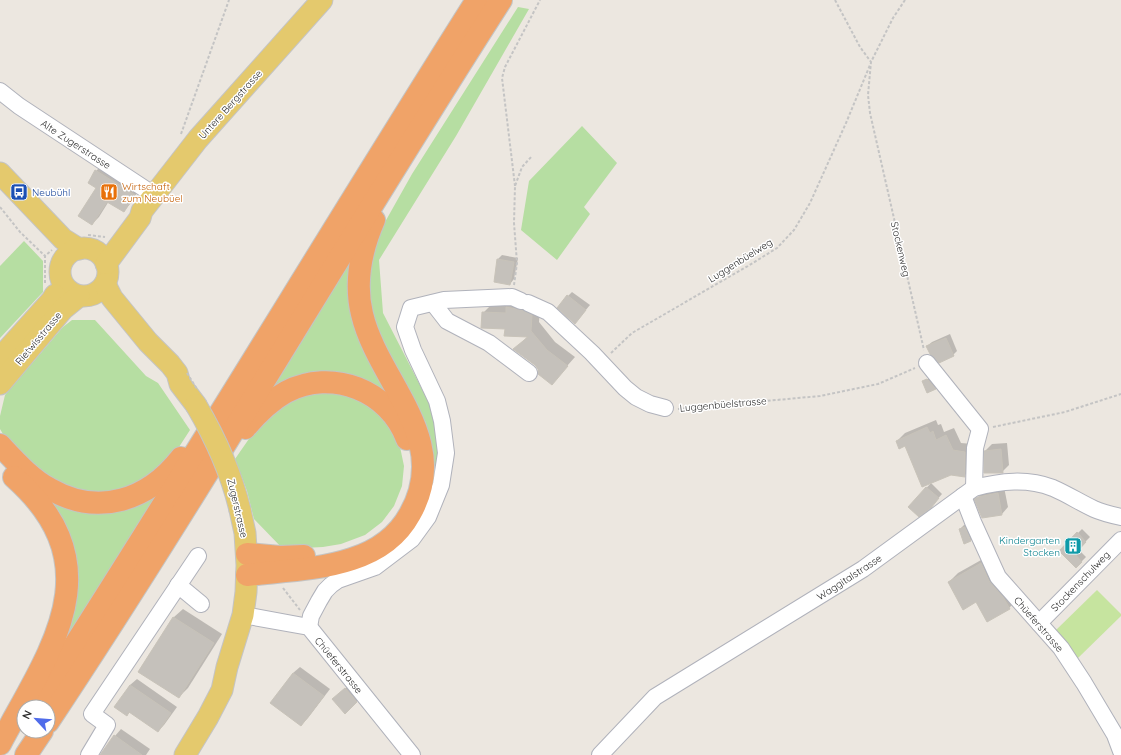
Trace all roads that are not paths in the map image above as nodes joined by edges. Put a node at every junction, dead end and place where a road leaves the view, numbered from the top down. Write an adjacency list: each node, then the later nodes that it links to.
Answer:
1 (322, 0): 8 (main road, Untere Bergstrasse)
2 (477, 0): 11 (highway)
3 (501, 0): 5 (highway)
4 (0, 91): 8 (street, Alte Zugerstrasse)
5 (402, 155): 19 (highway); 24 (highway)
6 (0, 173): 9 (main road, Zugerstrasse)
7 (0, 189): 9 (main road, Zugerstrasse)
8 (154, 195): 9 (main road, Untere Bergstrasse)
9 (80, 262): 12 (main road, Rietwisstrasse); 15 (main road, Rietwisstrasse); 24 (main road, Zugerstrasse, bridge)
10 (433, 303): 14 (street); 16 (street, Luggenbüelstrasse); 29 (street, Luggenbüelstrasse)
11 (274, 326): 17 (highway); 31 (highway)
12 (0, 358)
13 (927, 363): 20 (street)
14 (529, 373)
15 (0, 384)
16 (665, 408)
17 (0, 445)
18 (0, 464): 35 (highway)
19 (206, 475): 24 (highway); 32 (highway)
20 (969, 492): 21 (street, Waggitalstrasse); 28 (street, Chüeferstrasse); 43 (street, Waggitalstrasse)
21 (1121, 517)
22 (1121, 540): 28 (street, Stockenschulweg)
23 (198, 556): 25 (street)
24 (247, 565): 27 (main road, Zugerstrasse)
25 (178, 585): 26 (street); 39 (street)
26 (201, 604)
27 (243, 615): 29 (street, Chüeferstrasse); 30 (main road, Zugerstrasse)
28 (1039, 623): 36 (street, Chüeferstrasse)
29 (309, 627): 42 (street, Chüeferstrasse)
30 (227, 667): 40 (main road, Zugerstrasse); 41 (main road, Zugerstrasse)
31 (39, 699)
32 (56, 710)
33 (16, 735): 37 (highway)
34 (37, 739): 38 (highway)
35 (0, 744)
36 (1121, 751)
37 (3, 755)
38 (26, 755)
39 (89, 755)
40 (170, 755)
41 (185, 755)
42 (412, 755)
43 (600, 755)

